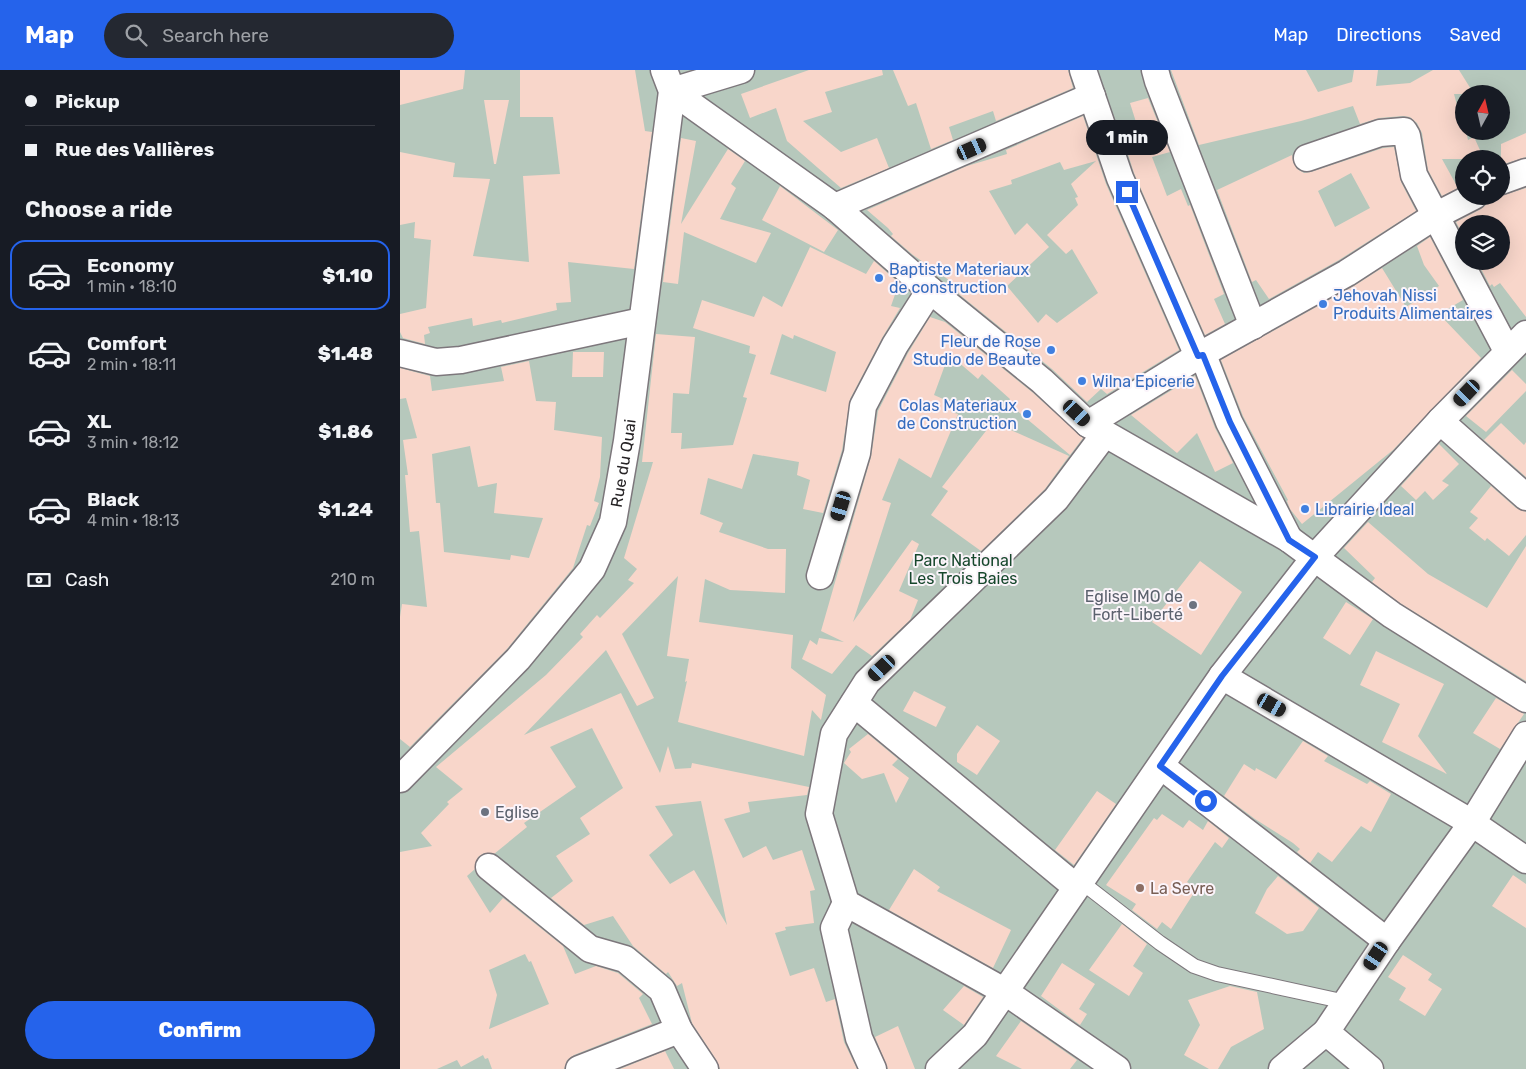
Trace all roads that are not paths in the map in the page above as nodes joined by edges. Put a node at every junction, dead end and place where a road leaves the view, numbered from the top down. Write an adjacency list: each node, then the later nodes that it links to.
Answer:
1 (741, 70): 4 (street)
2 (1083, 70): 5 (street)
3 (1155, 70): 14 (street)
4 (668, 80): 10 (street); 13 (street, Rue du Quai)
5 (1092, 96): 10 (street); 18 (street)
6 (1307, 158): 11 (street)
7 (1526, 172): 8 (street)
8 (1510, 178)
9 (1456, 205): 11 (street)
10 (835, 207): 12 (street)
11 (1435, 216): 14 (street); 16 (street)
12 (930, 290): 20 (street); 24 (street)
13 (642, 321): 17 (street); 30 (street, Rue du Quai)
14 (1253, 326): 18 (street)
15 (1526, 334): 16 (street)
16 (1507, 351): 19 (street)
17 (400, 353)
18 (1200, 356): 20 (street); 22 (street)
19 (1440, 422): 21 (street); 23 (street)
20 (1096, 429): 22 (street); 27 (street)
21 (1526, 497)
22 (1289, 540): 23 (street)
23 (1315, 557): 25 (street); 26 (street)
24 (820, 576)
25 (1222, 676): 29 (street); 31 (street)
26 (1526, 698)
27 (854, 703): 34 (street); 35 (street)
28 (1526, 735): 31 (street)
29 (1160, 766): 34 (street); 36 (street)
30 (400, 779)
31 (1472, 823): 32 (street); 36 (street)
32 (1526, 860)
33 (489, 867): 39 (street)
34 (1078, 884): 37 (street); 38 (lane)
35 (846, 903): 37 (street); 43 (street)
36 (1387, 941): 38 (street)
37 (1004, 991): 44 (street); 45 (street)
38 (1346, 1002): 40 (street)
39 (679, 1030): 41 (street); 42 (street)
40 (1326, 1032): 46 (street); 47 (street)
41 (579, 1069)
42 (704, 1069)
43 (872, 1069)
44 (939, 1069)
45 (1117, 1069)
46 (1282, 1069)
47 (1370, 1069)

